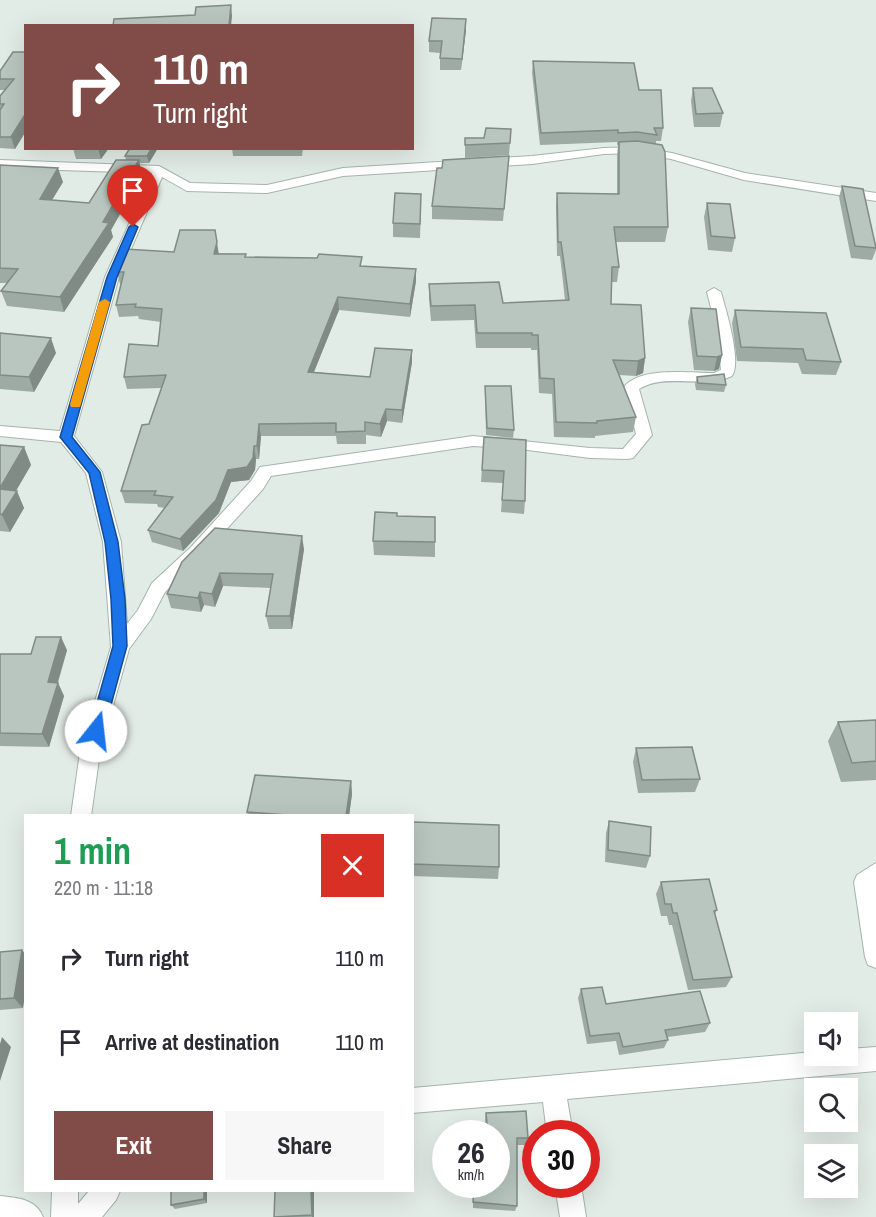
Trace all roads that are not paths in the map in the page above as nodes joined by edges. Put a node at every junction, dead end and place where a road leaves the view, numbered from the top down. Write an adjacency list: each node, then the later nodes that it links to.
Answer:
1 (0, 164): 2 (street)
2 (159, 170): 3 (street); 6 (street)
3 (876, 197)
4 (714, 292): 7 (street)
5 (0, 431): 6 (street)
6 (66, 437): 7 (street)
7 (120, 646): 8 (street)
8 (81, 814)
9 (876, 873): 10 (street)
10 (876, 957)
11 (876, 1059): 12 (street)
12 (553, 1087): 13 (street); 14 (street)
13 (414, 1101)
14 (558, 1120)
15 (65, 1192): 20 (street)
16 (106, 1192): 21 (street)
17 (570, 1198): 22 (street)
18 (0, 1209): 19 (street)
19 (30, 1217)
20 (64, 1217)
21 (84, 1217)
22 (573, 1217)

